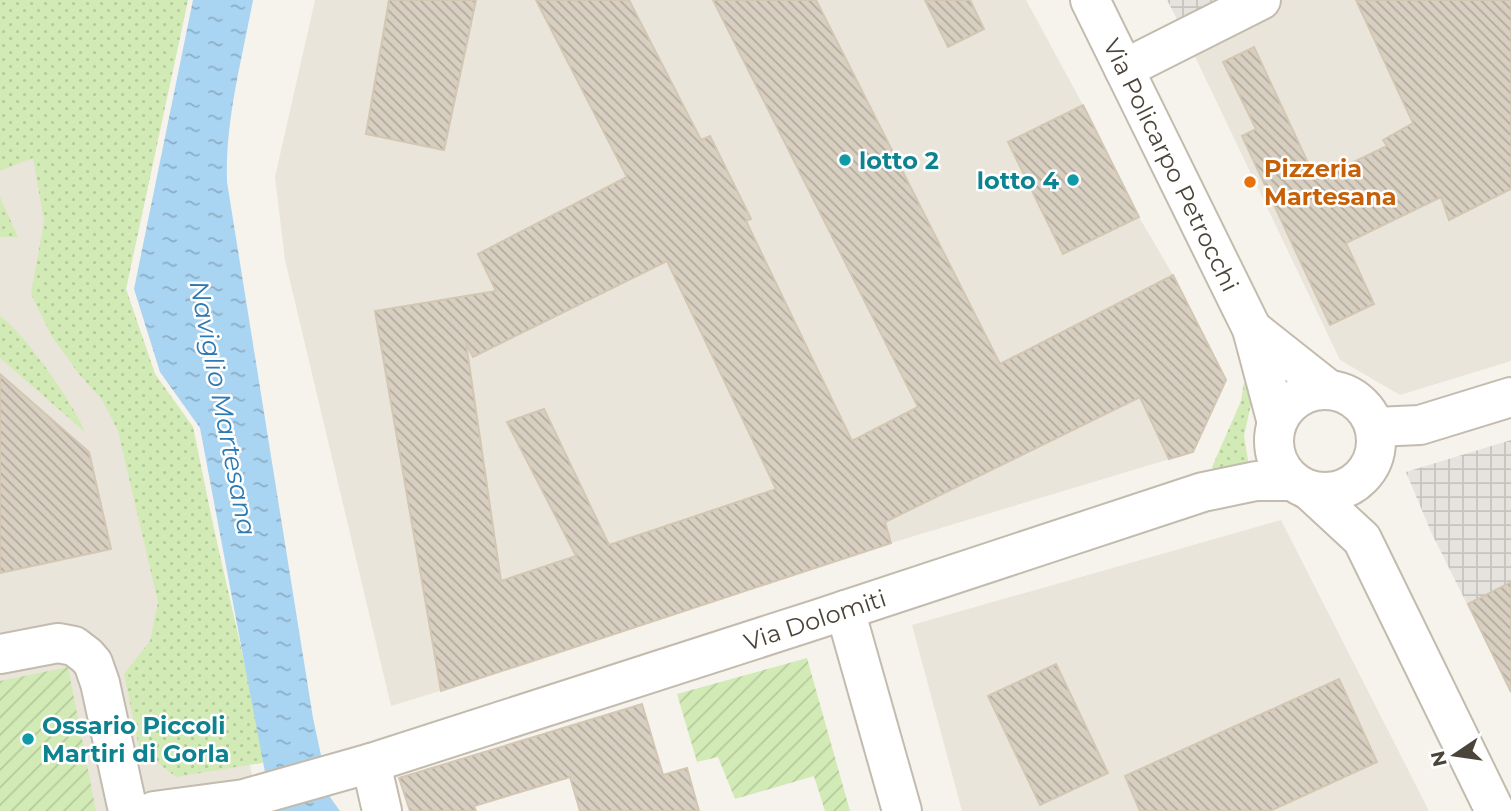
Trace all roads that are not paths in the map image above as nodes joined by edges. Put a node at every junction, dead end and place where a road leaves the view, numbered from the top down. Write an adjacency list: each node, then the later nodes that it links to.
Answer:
1 (1090, 0): 3 (street, Via Policarpo Petrocchi)
2 (1261, 0): 3 (street)
3 (1124, 69): 4 (street, Via Policarpo Petrocchi)
4 (1252, 330): 5 (street, Via Policarpo Petrocchi); 7 (street, Via Policarpo Petrocchi)
5 (1329, 390): 7 (street); 8 (street)
6 (1511, 397): 8 (street)
7 (1277, 423): 9 (street)
8 (1375, 441): 9 (street, Via Dolomiti); 10 (street)
9 (1301, 485): 10 (street); 11 (street, Via Dolomiti)
10 (1362, 539): 18 (street)
11 (845, 610): 13 (street, Via Dolomiti); 17 (street)
12 (0, 654): 14 (street)
13 (356, 768): 15 (street, Via Dolomiti); 16 (street)
14 (128, 811)
15 (153, 811)
16 (382, 811)
17 (902, 811)
18 (1495, 811)

